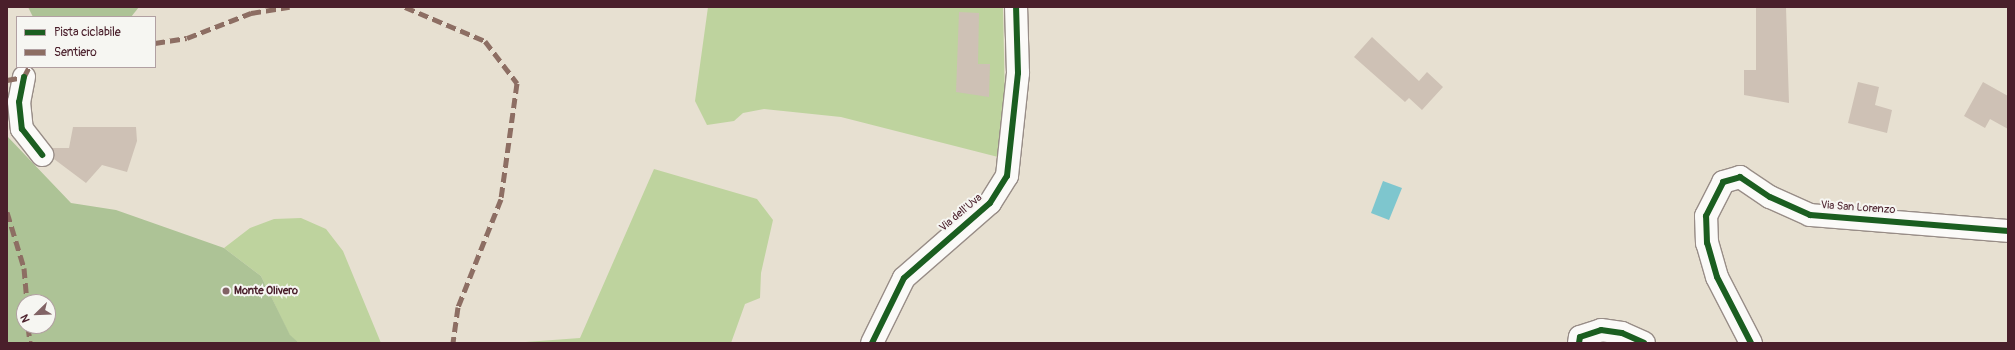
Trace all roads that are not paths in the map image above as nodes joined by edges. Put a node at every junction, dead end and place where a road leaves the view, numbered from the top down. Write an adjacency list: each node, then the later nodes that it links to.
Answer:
1 (1016, 7): 5 (street, Via dell'Uva)
2 (24, 77): 3 (street)
3 (42, 156)
4 (2008, 231): 8 (street, Via San Lorenzo)
5 (872, 343)
6 (1579, 343): 7 (street)
7 (1644, 343)
8 (1751, 343)

